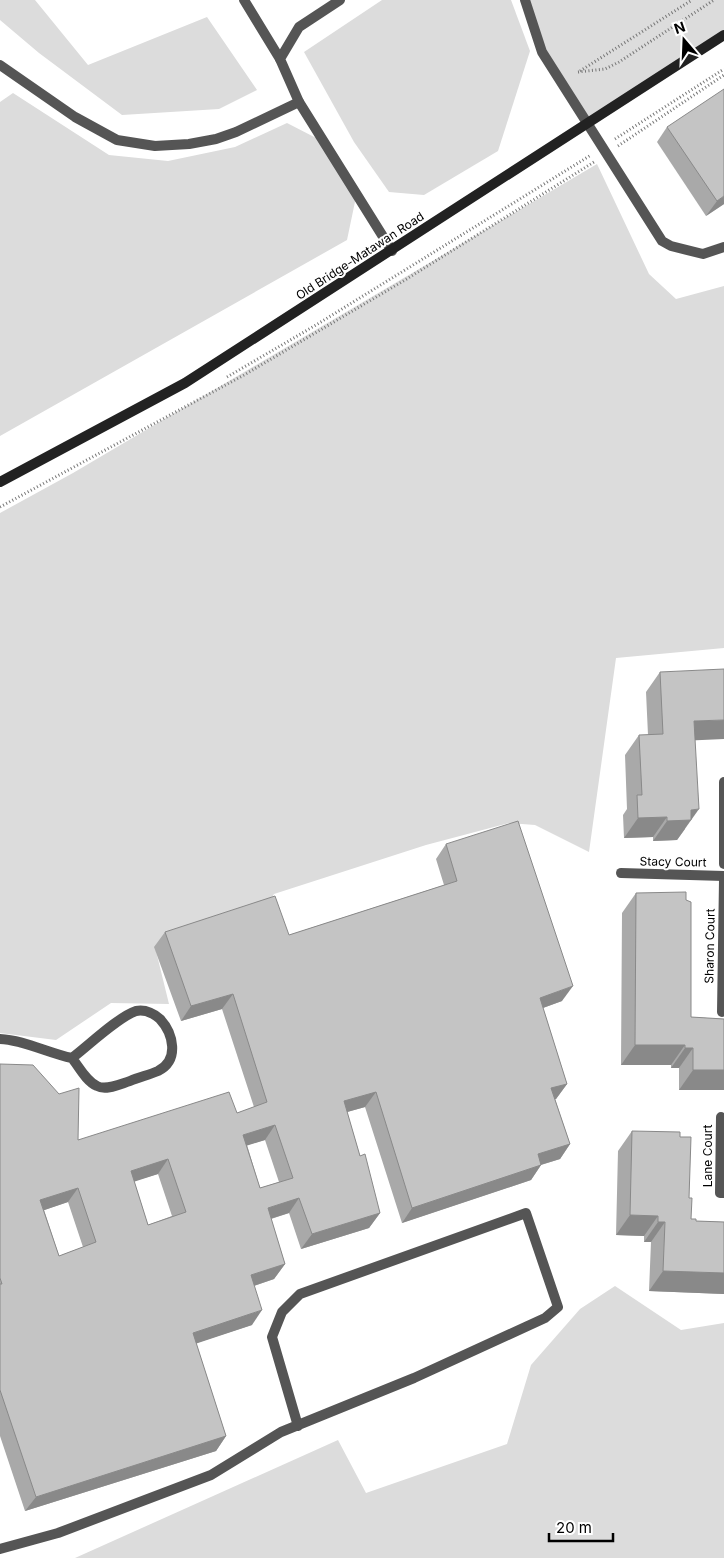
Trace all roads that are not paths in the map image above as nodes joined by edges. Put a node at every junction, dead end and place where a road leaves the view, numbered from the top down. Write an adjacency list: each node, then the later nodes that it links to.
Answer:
1 (244, 0): 5 (street)
2 (340, 0): 5 (street)
3 (525, 0): 8 (street)
4 (724, 35): 8 (main road, Old Bridge-Matawan Road)
5 (280, 59): 7 (street)
6 (0, 65): 7 (street)
7 (299, 102): 10 (street)
8 (589, 122): 9 (street); 10 (main road, Old Bridge-Matawan Road)
9 (724, 246)
10 (392, 251): 11 (main road, Old Bridge-Matawan Road)
11 (0, 482)
12 (724, 782): 13 (street)
13 (724, 864)
14 (621, 873): 15 (street, Stacy Court)
15 (724, 876)
16 (724, 880): 17 (street, Sharon Court)
17 (722, 1012)
18 (0, 1040): 19 (street)
19 (72, 1058): 19 (street)
20 (721, 1117): 21 (street, Lane Court)
21 (724, 1193)
22 (298, 1426): 22 (street); 23 (street)
23 (0, 1549)

